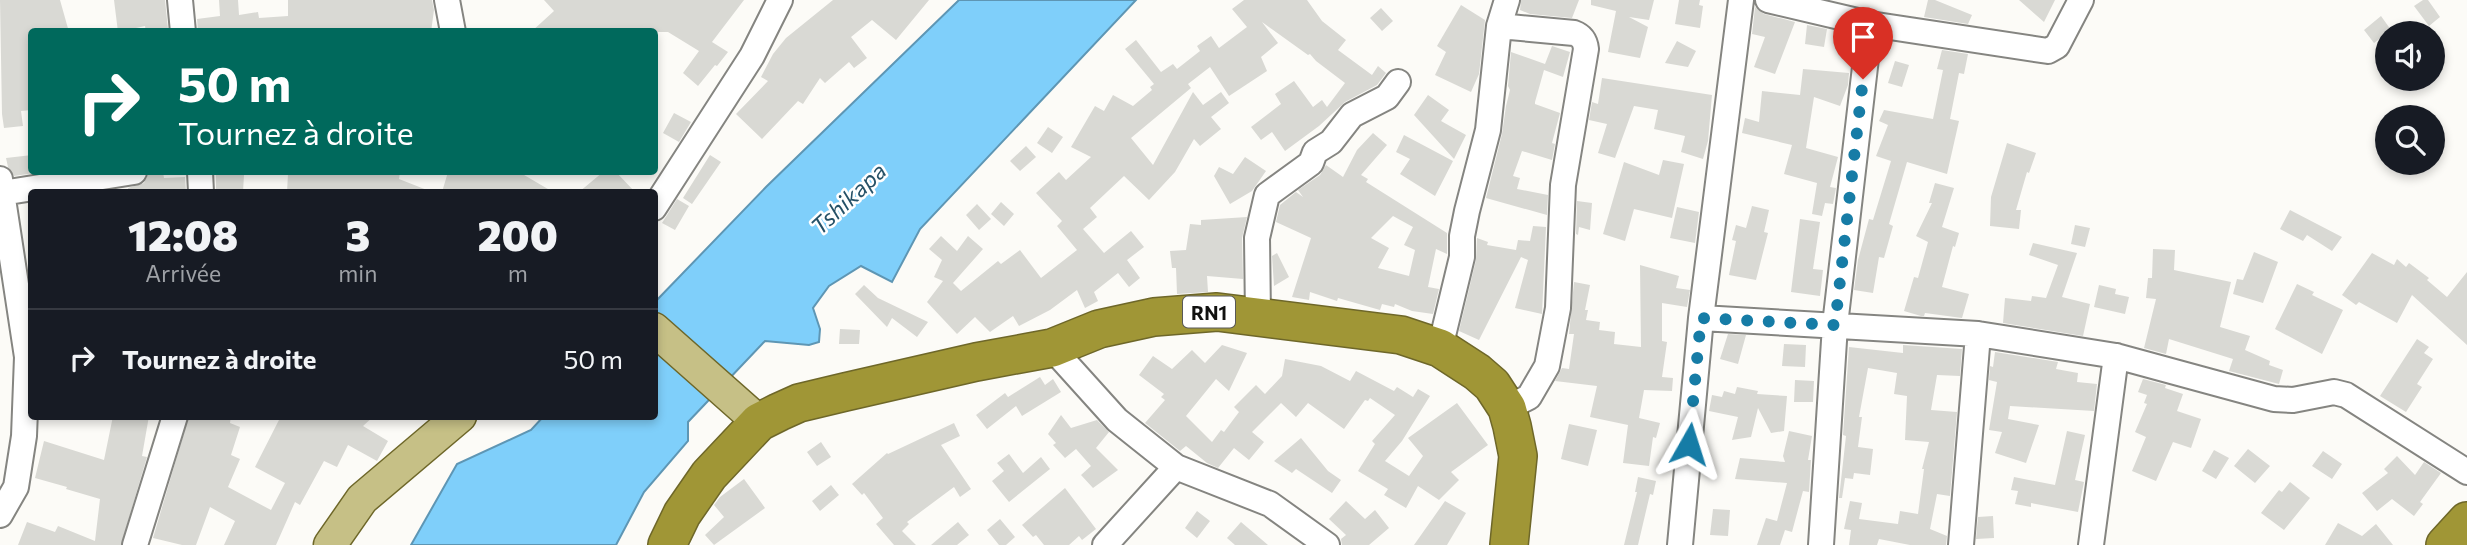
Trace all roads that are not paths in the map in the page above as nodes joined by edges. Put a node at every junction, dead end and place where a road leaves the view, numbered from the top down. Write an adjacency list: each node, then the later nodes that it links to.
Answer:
1 (180, 0): 10 (street)
2 (447, 0): 11 (street)
3 (780, 0): 15 (street)
4 (1507, 0): 9 (street)
5 (1741, 0): 17 (street)
6 (1768, 0): 8 (street)
7 (2081, 0): 8 (street)
8 (1870, 24): 18 (street)
9 (1499, 26): 22 (street); 24 (street)
10 (183, 28)
11 (452, 28)
12 (1398, 82): 16 (street)
13 (106, 175): 14 (street)
14 (1, 186): 30 (street)
15 (658, 202)
16 (1258, 316): 21 (highway, RN1); 22 (highway, RN1)
17 (1701, 318): 18 (street); 38 (street)
18 (1835, 325): 20 (street); 39 (street)
19 (658, 333): 25 (main road)
20 (1978, 334): 23 (street); 40 (street)
21 (1052, 348): 25 (highway, RN1); 28 (street)
22 (1440, 348): 24 (highway, RN1)
23 (2116, 356): 29 (street); 41 (street)
24 (1507, 408): 37 (highway, RN1)
25 (749, 413): 35 (highway, RN1)
26 (174, 420): 33 (street)
27 (455, 420): 34 (main road)
28 (1175, 467): 32 (street); 36 (street)
29 (2467, 472)
30 (0, 515)
31 (2467, 521): 42 (highway)
32 (1109, 544)
33 (135, 545)
34 (330, 545)
35 (667, 545)
36 (1327, 545)
37 (1509, 545)
38 (1680, 545)
39 (1821, 545)
40 (1961, 545)
41 (2091, 545)
42 (2445, 545)

